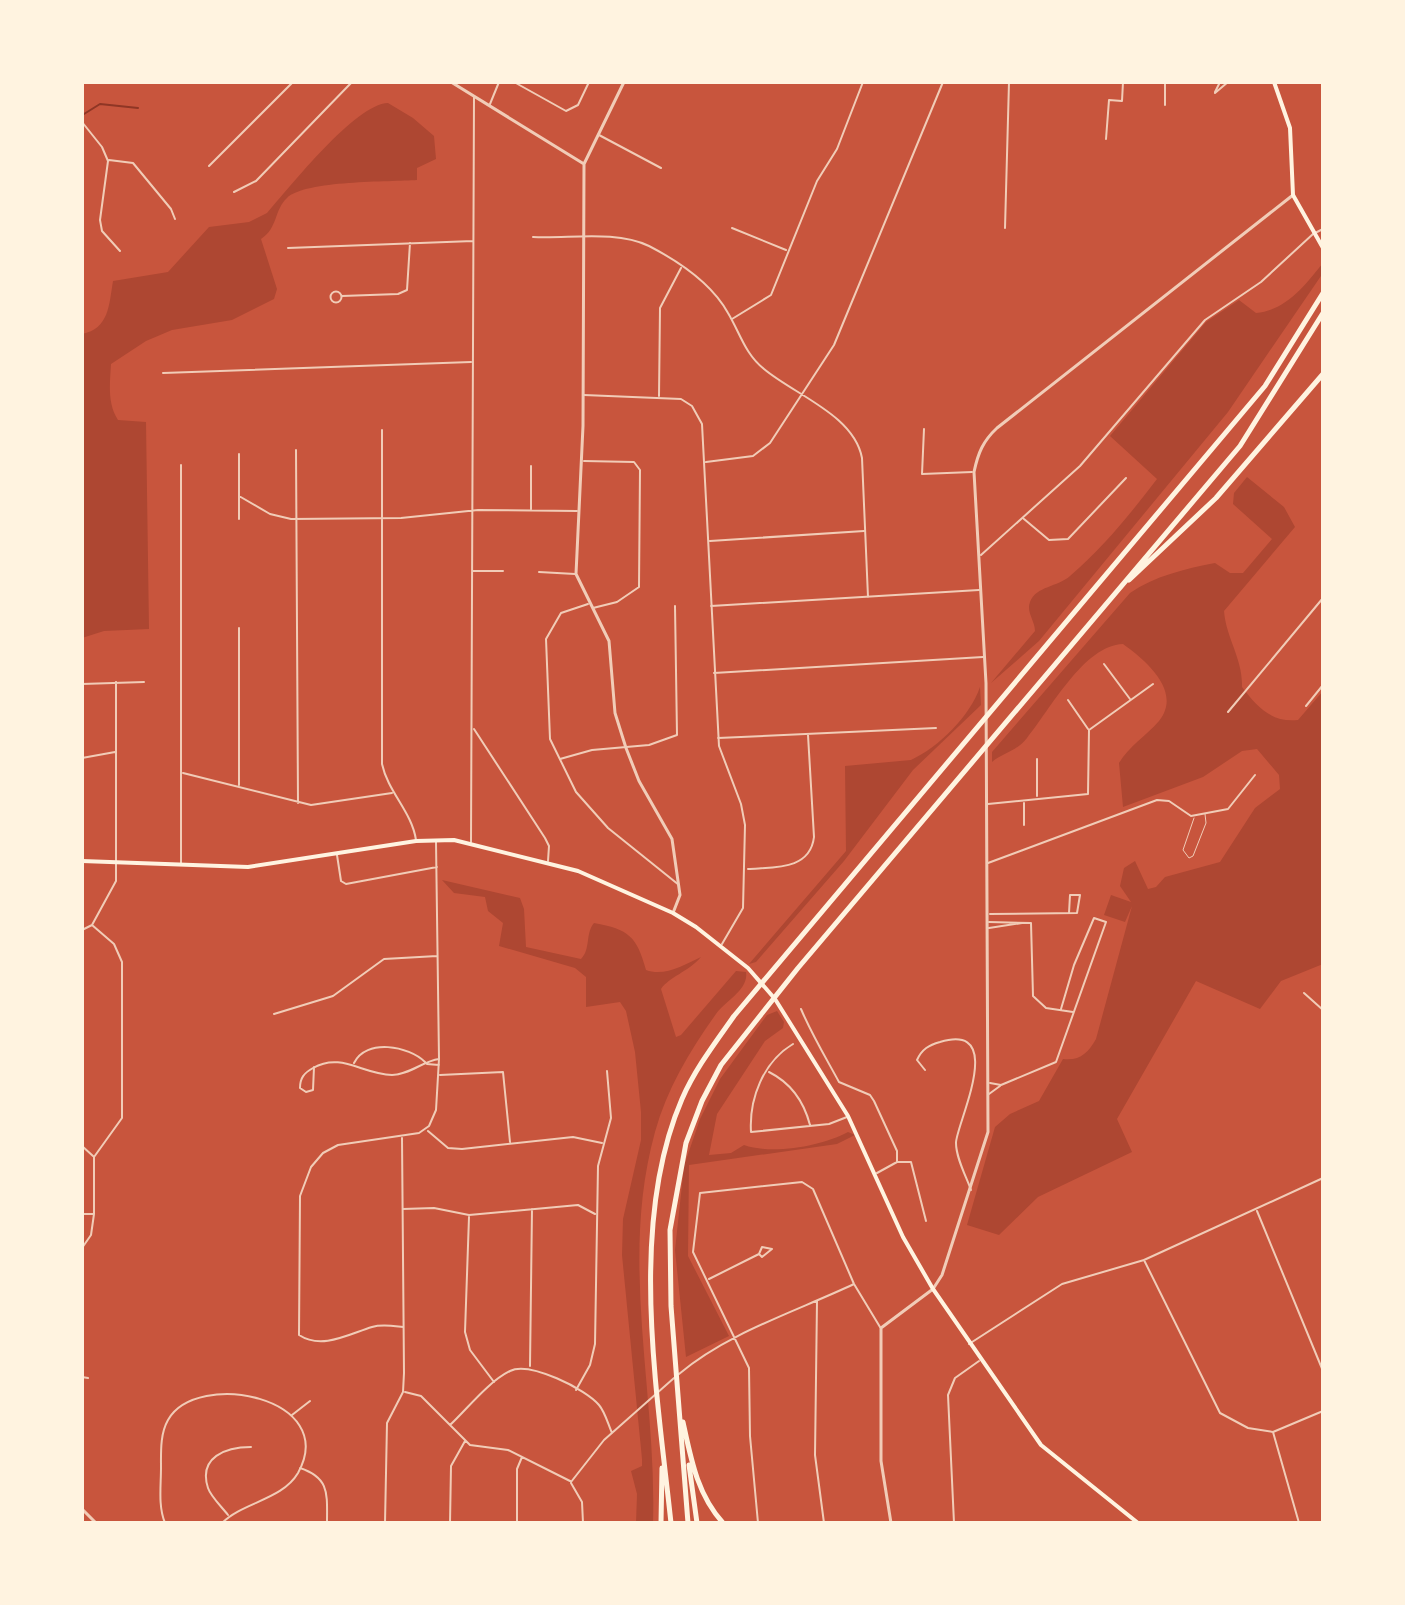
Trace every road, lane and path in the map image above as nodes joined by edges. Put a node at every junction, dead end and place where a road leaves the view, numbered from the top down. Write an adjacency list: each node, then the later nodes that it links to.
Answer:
1 (293, 82): 24 (street)
2 (352, 82): 26 (street)
3 (451, 82): 16 (street)
4 (499, 82): 17 (street)
5 (514, 82): 6 (street)
6 (589, 82)
7 (624, 82): 20 (street)
8 (863, 82): 40 (street)
9 (943, 82): 51 (street)
10 (1009, 82): 30 (street)
11 (1123, 82): 21 (street)
12 (1165, 82): 18 (street)
13 (1220, 82): 14 (street)
14 (1228, 82)
15 (1274, 82): 27 (main road)
16 (474, 95): 17 (street); 35 (street)
17 (490, 104): 23 (street)
18 (1165, 105)
19 (82, 122): 22 (street)
20 (598, 135): 23 (street); 25 (street)
21 (1106, 139)
22 (108, 161): 28 (street); 39 (street)
23 (584, 164): 34 (street)
24 (209, 166)
25 (661, 168)
26 (234, 192)
27 (1293, 195): 32 (main road); 60 (street)
28 (175, 219)
29 (732, 228): 40 (street)
30 (1005, 228)
31 (1323, 229): 32 (street)
32 (1313, 234): 38 (main road); 67 (street)
33 (533, 237): 34 (street)
34 (584, 237): 41 (street); 49 (street)
35 (474, 241): 36 (street); 46 (street)
36 (410, 243): 37 (street); 43 (street)
37 (288, 248)
38 (1323, 248)
39 (120, 251)
40 (788, 251): 45 (street)
41 (681, 267): 45 (street); 50 (street)
42 (1323, 293): 206 (highway)
43 (342, 296)
44 (1323, 313): 77 (highway)
45 (732, 319): 51 (street)
46 (473, 362): 47 (street); 65 (street)
47 (163, 373)
48 (1323, 374): 77 (highway)
49 (583, 395): 50 (street); 56 (street)
50 (659, 396): 57 (street)
51 (801, 396): 57 (street); 70 (street)
52 (924, 429): 60 (street)
53 (382, 430): 66 (street)
54 (296, 450): 69 (street)
55 (239, 454): 62 (street)
56 (583, 461): 64 (street); 81 (street)
57 (705, 462): 71 (street)
58 (181, 465): 107 (street)
59 (531, 466): 63 (street)
60 (974, 472): 72 (street)
61 (1126, 478): 67 (street)
62 (239, 496): 68 (street); 69 (street)
63 (531, 510): 64 (street); 65 (street)
64 (578, 511): 76 (street)
65 (473, 512): 66 (street); 73 (street)
66 (384, 516): 69 (street); 110 (street)
67 (1023, 518): 72 (street)
68 (239, 519)
69 (295, 519): 113 (street)
70 (865, 531): 71 (street); 79 (street)
71 (708, 541): 83 (street)
72 (980, 556): 78 (street)
73 (472, 571): 74 (street); 97 (street)
74 (503, 571)
75 (539, 572): 76 (street)
76 (576, 574): 81 (street)
77 (1121, 585): 199 (highway)
78 (981, 590): 79 (street); 85 (street)
79 (868, 597): 83 (street)
80 (1323, 598): 96 (street)
81 (591, 606): 102 (street); 105 (street)
82 (675, 606): 102 (street)
83 (711, 606): 87 (street)
84 (239, 628): 109 (street)
85 (985, 657): 87 (street); 114 (street)
86 (1104, 664): 94 (street)
87 (714, 673): 101 (street)
88 (116, 682): 89 (street); 90 (street); 103 (street)
89 (144, 682)
90 (82, 684)
91 (1153, 684): 94 (street)
92 (1323, 685): 95 (street)
93 (1068, 700): 99 (street)
94 (1131, 700): 99 (street)
95 (1306, 706)
96 (1228, 712)
97 (473, 728): 120 (street); 124 (street)
98 (936, 728): 100 (street)
99 (1089, 730): 111 (street)
100 (808, 734): 101 (street); 128 (street)
101 (718, 738): 128 (street)
102 (626, 748): 105 (street); 129 (street)
103 (116, 752): 104 (street); 123 (street)
104 (82, 758)
105 (560, 759): 129 (street)
106 (1037, 759): 111 (street)
107 (182, 773): 109 (street); 126 (street)
108 (1255, 775): 115 (street)
109 (239, 787): 113 (street)
110 (393, 793): 113 (street); 119 (street)
111 (1037, 797): 112 (street)
112 (1024, 801): 114 (street); 117 (street)
113 (298, 803)
114 (987, 804): 125 (street)
115 (1205, 814): 116 (street); 116 (lane)
116 (1195, 816): 125 (street)
117 (1024, 825)
118 (436, 839): 119 (main road); 120 (main road); 127 (street)
119 (416, 841): 121 (main road)
120 (471, 842): 124 (main road)
121 (337, 854): 126 (main road); 127 (street)
122 (82, 861): 123 (main road)
123 (117, 862): 126 (main road); 133 (street)
124 (548, 862): 130 (main road)
125 (987, 864): 132 (street)
126 (181, 866)
127 (437, 867): 137 (street)
128 (746, 870): 136 (street)
129 (679, 886): 130 (street)
130 (673, 913): 136 (main road)
131 (1069, 913): 131 (street); 132 (street)
132 (988, 914): 134 (street)
133 (92, 925): 135 (street); 166 (street)
134 (988, 925): 140 (street); 156 (street)
135 (82, 930)
136 (721, 945): 147 (main road)
137 (439, 956): 143 (street); 146 (street)
138 (1304, 993): 141 (street)
139 (801, 1009): 145 (street)
140 (1061, 1009): 142 (street); 142 (street)
141 (1323, 1010)
142 (1074, 1012): 157 (street)
143 (274, 1014)
144 (793, 1044): 154 (street)
145 (822, 1055): 147 (street); 167 (street)
146 (439, 1059): 148 (street); 150 (street)
147 (812, 1061): 159 (main road)
148 (426, 1063): 149 (street); 149 (street); 150 (street)
149 (353, 1065): 151 (street)
150 (439, 1065): 155 (street)
151 (314, 1067): 151 (street)
152 (925, 1070): 170 (street)
153 (607, 1071): 163 (street)
154 (768, 1071): 160 (street); 160 (street)
155 (439, 1075): 161 (street); 164 (street)
156 (989, 1083): 157 (street); 158 (street)
157 (1001, 1085): 158 (street)
158 (988, 1095): 170 (street)
159 (848, 1116): 160 (street); 168 (main road)
160 (810, 1126)
161 (426, 1129): 162 (street); 164 (street)
162 (402, 1137): 172 (street); 186 (street)
163 (603, 1143): 164 (street); 177 (street)
164 (510, 1144)
165 (82, 1146): 166 (street)
166 (94, 1157): 175 (street)
167 (897, 1162): 168 (street); 178 (street)
168 (876, 1173): 184 (main road)
169 (1323, 1178): 173 (street)
170 (971, 1190): 184 (street)
171 (532, 1208): 176 (street); 177 (street); 191 (street)
172 (403, 1209): 176 (street); 186 (street)
173 (1257, 1210): 181 (street); 192 (street)
174 (82, 1214): 175 (street)
175 (94, 1214): 179 (street)
176 (469, 1215): 195 (street)
177 (596, 1215): 196 (street)
178 (926, 1221)
179 (82, 1248)
180 (759, 1254): 182 (street)
181 (1144, 1260): 189 (street); 203 (street)
182 (708, 1279): 183 (street); 188 (street)
183 (854, 1284): 185 (street); 187 (street)
184 (933, 1289): 187 (street); 189 (main road)
185 (817, 1301): 188 (street); 228 (street)
186 (403, 1327): 197 (street)
187 (881, 1328): 229 (street)
188 (736, 1339): 204 (street); 227 (street)
189 (969, 1344): 190 (main road)
190 (979, 1361): 230 (street); 231 (main road)
191 (530, 1367): 195 (street); 196 (street)
192 (1323, 1371)
193 (82, 1377): 194 (street)
194 (88, 1378)
195 (495, 1383): 202 (street)
196 (576, 1390): 204 (street)
197 (403, 1392): 202 (street); 218 (street)
198 (310, 1401): 201 (street)
199 (679, 1402): 208 (highway); 224 (highway)
200 (1323, 1411): 203 (street)
201 (292, 1415): 210 (street); 215 (street)
202 (450, 1425): 205 (street)
203 (1273, 1432): 232 (street)
204 (612, 1433): 211 (street)
205 (465, 1441): 209 (street); 219 (street)
206 (662, 1443): 222 (highway); 223 (highway)
207 (251, 1447): 213 (street)
208 (688, 1449): 225 (highway); 226 (highway)
209 (522, 1456): 211 (street); 220 (street)
210 (300, 1468): 213 (street); 217 (street)
211 (571, 1482): 221 (street)
212 (82, 1509): 214 (street)
213 (229, 1516): 216 (street)
214 (96, 1523)
215 (165, 1523)
216 (222, 1523)
217 (327, 1523)
218 (385, 1523)
219 (450, 1523)
220 (517, 1523)
221 (583, 1523)
222 (661, 1523)
223 (671, 1523)
224 (688, 1523)
225 (697, 1523)
226 (723, 1523)
227 (758, 1523)
228 (824, 1523)
229 (891, 1523)
230 (954, 1523)
231 (1138, 1523)
232 (1299, 1523)

